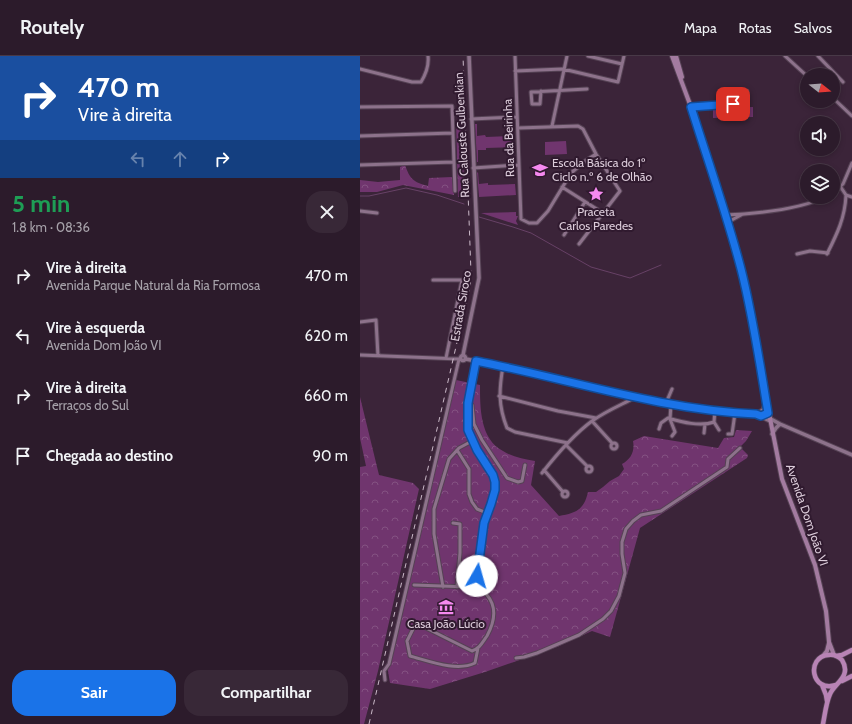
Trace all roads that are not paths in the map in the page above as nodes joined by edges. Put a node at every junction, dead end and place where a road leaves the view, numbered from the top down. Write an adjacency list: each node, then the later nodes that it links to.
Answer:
1 (428, 56): 12 (street)
2 (469, 56): 27 (street, Rua Calouste Gulbenkian)
3 (515, 56): 15 (street, Rua da Beirinha)
4 (567, 56): 13 (street)
5 (588, 56): 11 (street)
6 (624, 56): 11 (street)
7 (672, 56): 21 (main road, Avenida Dom João VI)
8 (676, 56): 21 (main road, Avenida Dom João VI)
9 (784, 56): 14 (street)
10 (818, 56): 16 (street)
11 (622, 64): 13 (street)
12 (360, 69)
13 (563, 69): 15 (street); 18 (street)
14 (800, 70)
15 (515, 71): 26 (street, Rua da Beirinha)
16 (843, 82)
17 (587, 89): 18 (street)
18 (559, 90): 19 (street); 28 (street)
19 (541, 91): 19 (street)
20 (748, 91): 24 (street)
21 (686, 93): 24 (main road, Avenida Dom João VI)
22 (840, 105): 25 (street)
23 (360, 107): 30 (street)
24 (691, 107): 50 (main road, Avenida Dom João VI)
25 (852, 116)
26 (517, 117): 27 (street); 29 (street, Rua da Beirinha)
27 (471, 119): 37 (street, Rua Calouste Gulbenkian)
28 (552, 126): 29 (street); 32 (street)
29 (518, 128): 36 (street, Rua da Beirinha)
30 (453, 133): 31 (street); 33 (street)
31 (360, 136)
32 (596, 154): 39 (street); 48 (street)
33 (454, 162): 35 (street); 40 (street)
34 (852, 163): 38 (street)
35 (360, 165)
36 (519, 166): 37 (street); 39 (street, Rua da Beirinha)
37 (474, 168): 47 (street, Rua Calouste Gulbenkian)
38 (840, 186): 41 (street)
39 (562, 187): 43 (street)
40 (455, 191)
41 (846, 195): 42 (street); 54 (street)
42 (852, 197)
43 (585, 202): 48 (street); 52 (street)
44 (802, 204): 49 (street)
45 (360, 211): 46 (street)
46 (377, 213)
47 (475, 213): 60 (street, Estrada Siroco)
48 (603, 213): 53 (street)
49 (743, 214): 50 (street); 51 (street)
50 (726, 215): 51 (main road, Avenida Dom João VI)
51 (728, 222): 66 (main road, Avenida Dom João VI)
52 (564, 235)
53 (579, 244)
54 (797, 254)
55 (433, 280): 59 (street)
56 (360, 322): 58 (street)
57 (360, 355): 58 (street)
58 (378, 356): 59 (street)
59 (446, 358): 60 (street)
60 (462, 358): 61 (street); 113 (street)
61 (476, 361): 62 (street); 67 (street)
62 (503, 366): 64 (street); 65 (street)
63 (672, 388): 68 (street)
64 (499, 396): 73 (street); 89 (street)
65 (636, 397): 68 (street); 74 (street)
66 (766, 402): 72 (street); 76 (main road, Avenida Dom João VI)
67 (468, 403): 87 (street); 93 (street)
68 (666, 403): 69 (street)
69 (671, 404): 70 (street); 75 (street)
70 (715, 410): 71 (street); 77 (street)
71 (735, 413): 72 (street); 84 (street)
72 (761, 414): 76 (street); 76 (street)
73 (584, 416): 74 (street); 80 (street)
74 (594, 419): 80 (street); 88 (street)
75 (670, 419): 78 (street); 81 (street); 86 (street)
76 (769, 419): 79 (street); 79 (street); 85 (main road, Avenida Dom João VI)
77 (714, 422): 78 (street); 82 (street)
78 (705, 424): 83 (street)
79 (778, 424): 85 (street); 92 (street)
80 (587, 425): 89 (street)
81 (659, 429)
82 (719, 430)
83 (704, 433)
84 (728, 434)
85 (772, 435): 104 (main road, Avenida Dom João VI)
86 (672, 436)
87 (472, 441): 91 (street); 96 (street)
88 (612, 443)
89 (567, 444): 94 (street); 95 (street)
90 (740, 448): 109 (street)
91 (457, 450): 96 (street); 100 (street)
92 (852, 455)
93 (525, 465)
94 (587, 466)
95 (563, 492)
96 (488, 513): 98 (street)
97 (453, 523): 101 (street)
98 (477, 579): 102 (street); 103 (street)
99 (414, 585): 100 (street)
100 (443, 587): 101 (street)
101 (457, 587): 102 (street)
102 (469, 587): 103 (street)
103 (482, 589): 105 (street)
104 (829, 642): 107 (main road, Avenida Dom João VI); 108 (main road, Avenida Dom João VI)
105 (478, 648): 105 (street)
106 (850, 651): 108 (main road); 110 (main road)
107 (823, 656): 108 (main road); 115 (main road)
108 (835, 656): 110 (main road)
109 (516, 658)
110 (844, 664): 111 (main road); 114 (main road)
111 (852, 670)
112 (852, 676): 114 (main road)
113 (385, 680)
114 (842, 681): 116 (main road)
115 (822, 685): 116 (main road); 117 (main road)
116 (836, 686): 117 (main road)
117 (827, 703): 118 (main road)
118 (823, 724)

